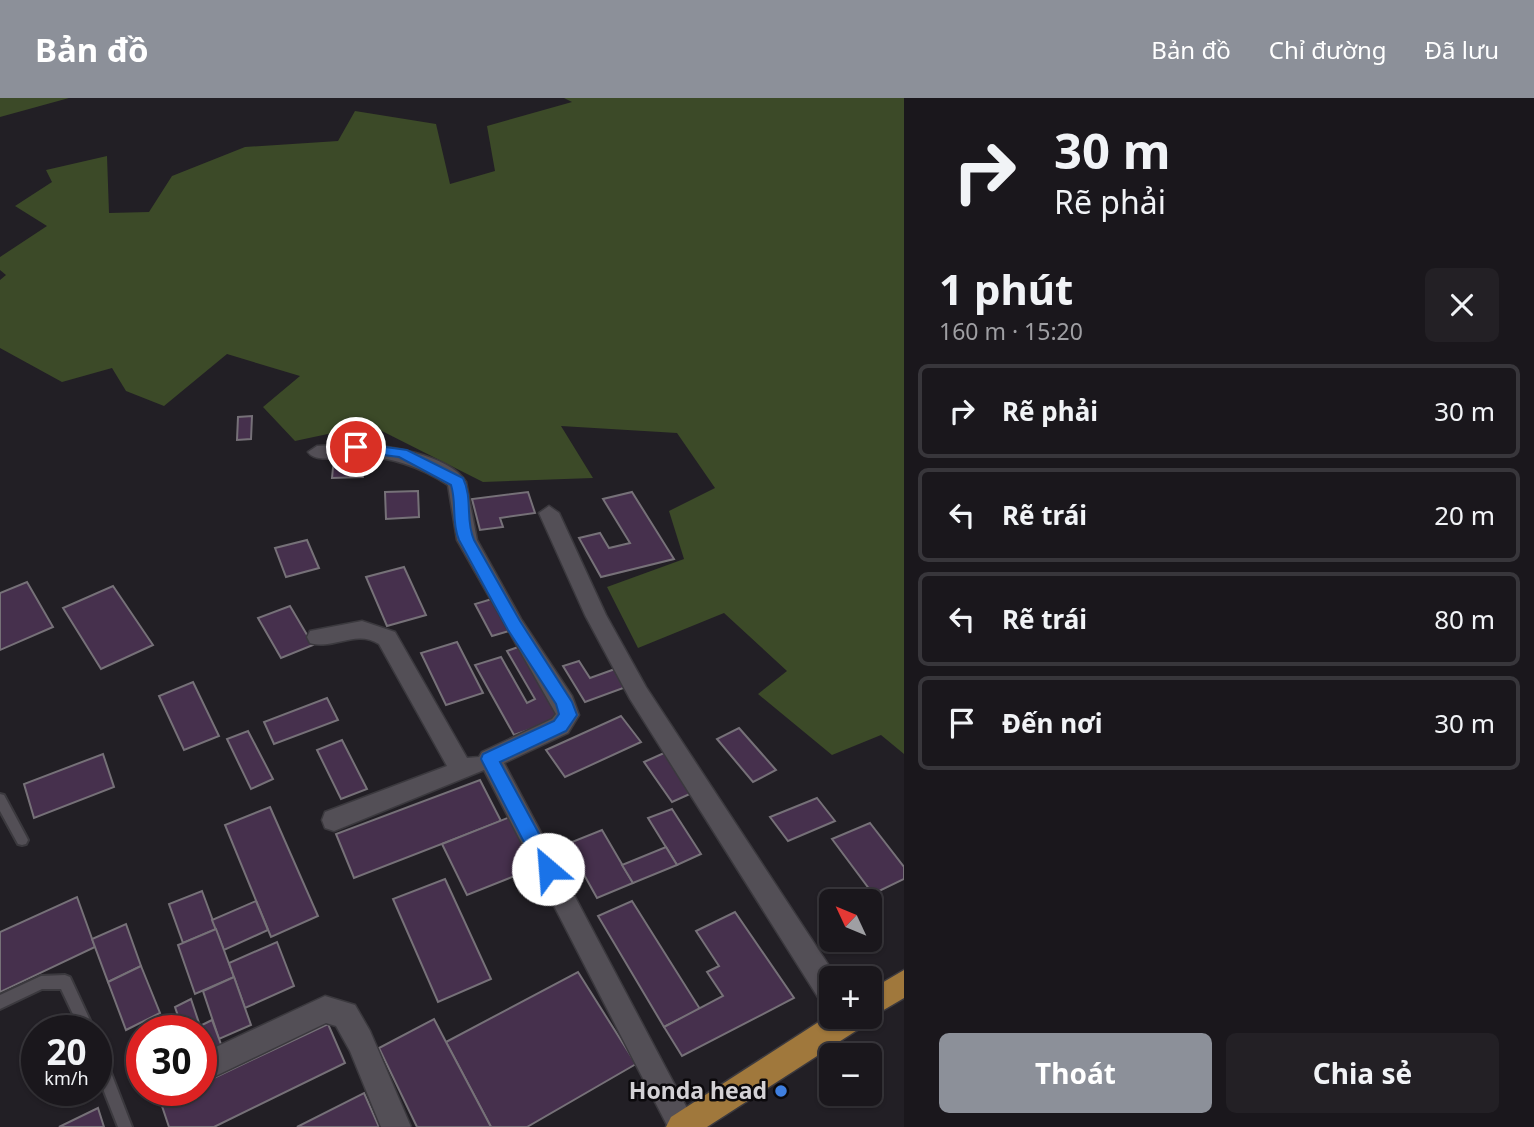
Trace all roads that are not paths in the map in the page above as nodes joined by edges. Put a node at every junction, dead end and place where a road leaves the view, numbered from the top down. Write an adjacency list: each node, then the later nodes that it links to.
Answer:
1 (317, 452): 4 (street)
2 (549, 513): 9 (street)
3 (318, 637): 5 (street)
4 (489, 759): 5 (street); 17 (street)
5 (461, 770): 7 (street)
6 (0, 799): 8 (lane)
7 (334, 820)
8 (22, 840)
9 (819, 974)
10 (904, 983): 11 (highway)
11 (882, 997)
12 (0, 1002): 13 (lane)
13 (80, 1015)
14 (831, 1029): 17 (highway)
15 (217, 1061): 19 (street)
16 (112, 1093): 18 (lane)
17 (682, 1126)
18 (125, 1127)
19 (396, 1127)

